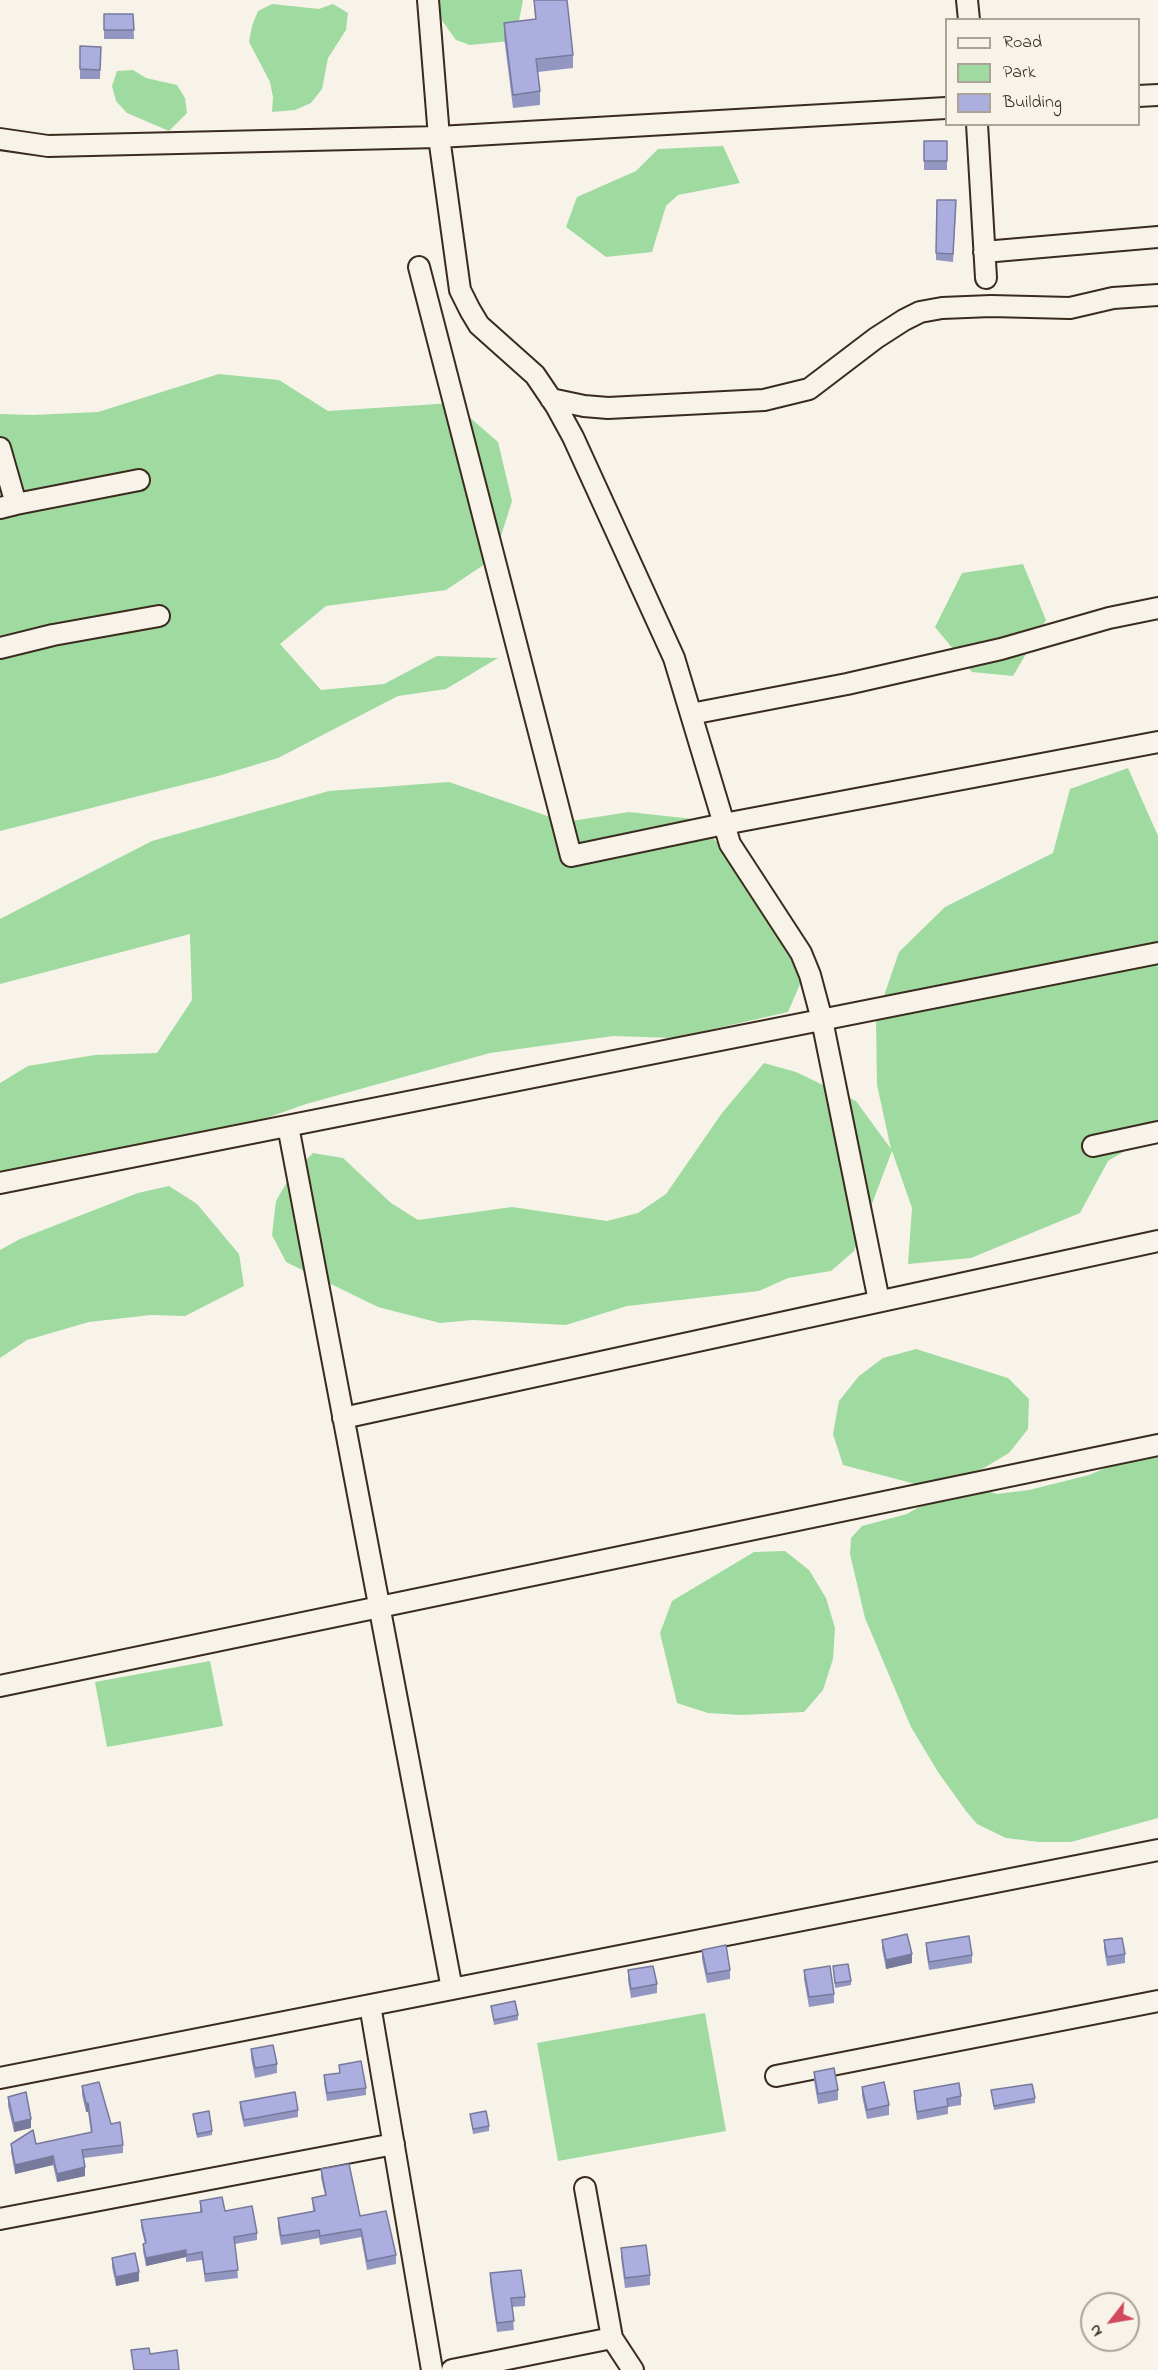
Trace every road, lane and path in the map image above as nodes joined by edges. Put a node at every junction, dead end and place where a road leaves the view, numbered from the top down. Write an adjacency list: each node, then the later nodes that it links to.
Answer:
1 (428, 0): 8 (street)
2 (967, 0): 3 (street)
3 (969, 18)
4 (1158, 95): 5 (street)
5 (1140, 96)
6 (945, 108): 8 (street)
7 (977, 126): 11 (street)
8 (439, 137): 9 (street); 15 (street)
9 (0, 139)
10 (1158, 237): 11 (street)
11 (984, 252): 13 (street)
12 (419, 267): 24 (street)
13 (986, 278)
14 (1158, 295): 15 (street)
15 (551, 399): 22 (street)
16 (0, 448): 18 (street)
17 (139, 480): 18 (street)
18 (8, 506)
19 (1158, 608): 22 (street)
20 (159, 616): 21 (street)
21 (0, 648)
22 (691, 714): 24 (street)
23 (1158, 742): 24 (street)
24 (724, 824): 26 (street)
25 (1158, 953): 26 (street)
26 (822, 1020): 27 (street); 32 (street)
27 (288, 1126): 30 (street); 33 (street)
28 (1158, 1132): 29 (street)
29 (1093, 1146)
30 (0, 1183)
31 (1158, 1241): 32 (street)
32 (879, 1301): 33 (street)
33 (343, 1418): 35 (street)
34 (1158, 1444): 35 (street)
35 (379, 1606): 36 (street); 38 (street)
36 (0, 1686)
37 (1158, 1850): 38 (street)
38 (452, 1989): 40 (street)
39 (1158, 2001): 41 (street)
40 (370, 2006): 42 (street); 43 (street)
41 (776, 2076)
42 (0, 2078)
43 (394, 2144): 45 (street); 47 (street)
44 (585, 2188): 46 (street)
45 (0, 2219)
46 (612, 2338): 48 (street); 49 (street)
47 (432, 2370)
48 (452, 2370)
49 (633, 2370)

